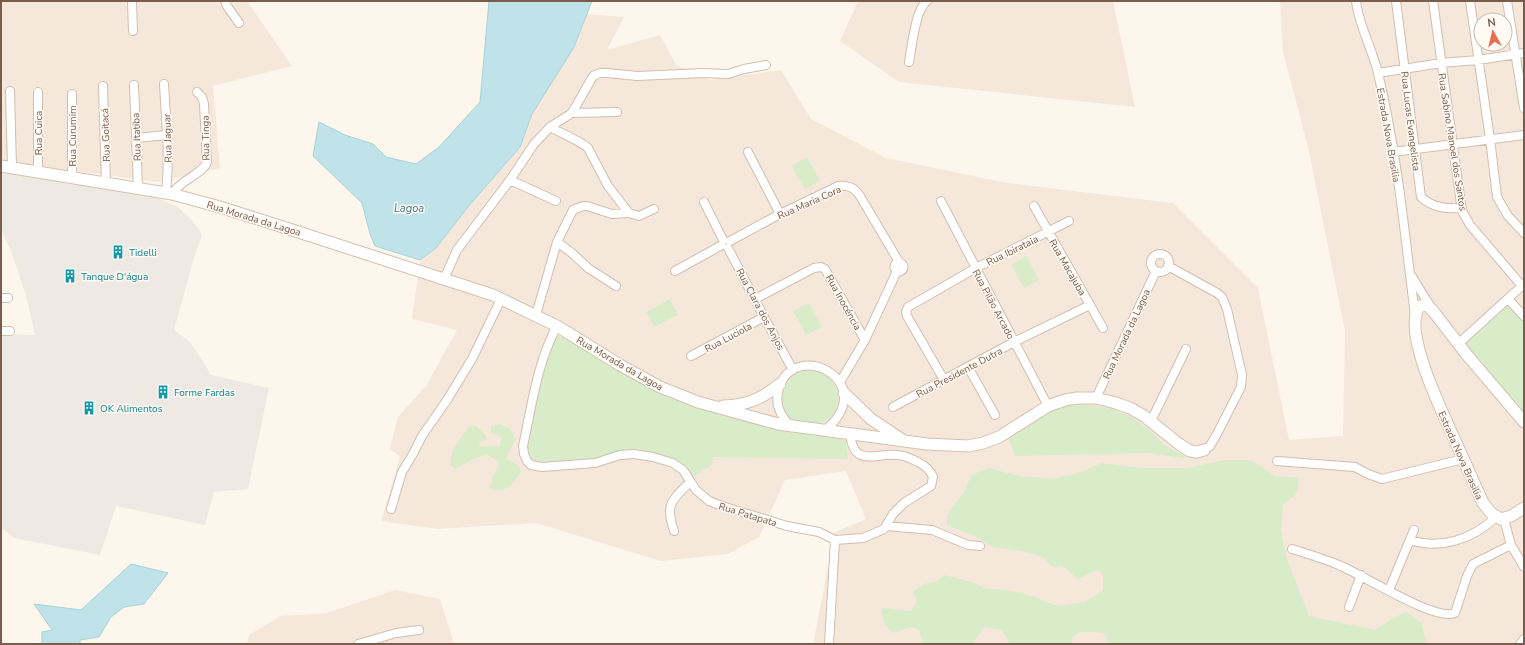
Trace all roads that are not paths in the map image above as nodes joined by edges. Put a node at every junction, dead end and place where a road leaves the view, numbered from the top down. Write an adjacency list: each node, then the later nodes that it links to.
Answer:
1 (132, 1): 10 (street)
2 (225, 1): 9 (street)
3 (927, 1): 14 (street)
4 (1356, 1): 18 (street, Estrada Nova Brasilia)
5 (1396, 1): 17 (street, Rua Lucas Evangelista)
6 (1433, 1): 15 (street, Rua Sabino Manoel dos Santos)
7 (1470, 1): 13 (street)
8 (1507, 1): 12 (street)
9 (239, 23)
10 (133, 31)
11 (1524, 53): 12 (street)
12 (1515, 55): 13 (street); 26 (street)
13 (1478, 60): 15 (street); 33 (street)
14 (909, 62)
15 (1441, 63): 17 (street); 34 (street, Rua Sabino Manoel dos Santos)
16 (766, 65): 28 (street)
17 (1405, 69): 18 (street); 35 (street, Rua Lucas Evangelista)
18 (1378, 73): 37 (street, Estrada Nova Brasilia)
19 (164, 84): 31 (street, Rua Jaguar)
20 (134, 85): 32 (street, Rua Itatiba)
21 (103, 86): 42 (street, Rua Goitacá)
22 (10, 91): 38 (street)
23 (38, 92): 39 (street, Rua Cuica)
24 (197, 92): 44 (street, Rua Tinga)
25 (72, 94): 40 (street, Rua Curumim)
26 (1524, 108)
27 (617, 112): 28 (street)
28 (572, 113): 29 (street)
29 (550, 127): 41 (street); 51 (street)
30 (1524, 134): 33 (street)
31 (167, 135): 32 (street); 44 (street, Rua Jaguar)
32 (136, 138): 43 (street, Rua Itatiba)
33 (1490, 139): 34 (street); 55 (street)
34 (1453, 144): 35 (street); 49 (street, Rua Sabino Manoel dos Santos)
35 (1414, 150): 37 (street); 49 (street, Rua Lucas Evangelista)
36 (748, 152): 52 (street)
37 (1393, 152): 62 (street, Estrada Nova Brasilia)
38 (6, 167): 39 (street, Rua Morada da Lagoa)
39 (38, 173): 40 (street, Rua Morada da Lagoa)
40 (72, 178): 42 (street, Rua Morada da Lagoa)
41 (510, 180): 45 (street); 63 (street)
42 (106, 184): 43 (street, Rua Morada da Lagoa)
43 (138, 188): 44 (street, Rua Morada da Lagoa)
44 (169, 193): 63 (street, Rua Morada da Lagoa)
45 (556, 201)
46 (941, 201): 59 (street, Rua Pilão Arcado)
47 (704, 202): 57 (street, Rua Clara dos Anjos)
48 (1034, 206): 54 (street, Rua Macajuba)
49 (1462, 208): 64 (street, Rua Sabino Manoel dos Santos)
50 (654, 209): 51 (street)
51 (629, 213): 56 (street)
52 (780, 214): 57 (street, Rua Maria Cora); 79 (street, Rua Maria Cora)
53 (1069, 221): 54 (street, Rua Ibirataia)
54 (1048, 232): 59 (street, Rua Ibirataia); 69 (street, Rua Macajuba)
55 (1524, 233)
56 (557, 242): 65 (street); 71 (street)
57 (726, 243): 60 (street, Rua Maria Cora); 67 (street, Rua Clara dos Anjos)
58 (1168, 266): 61 (street); 61 (street); 100 (street, Rua Morada da Lagoa)
59 (976, 268): 80 (street, Rua Pilão Arcado); 86 (street, Rua Ibirataia)
60 (675, 271)
61 (1156, 271): 89 (street, Rua Morada da Lagoa)
62 (1409, 272): 70 (street, Estrada Nova Brasilia); 74 (street, Estrada Nova Brasilia)
63 (444, 279): 66 (street, Rua Morada da Lagoa)
64 (1523, 285): 68 (street)
65 (616, 286)
66 (501, 299): 71 (street, Rua Morada da Lagoa); 105 (street)
67 (755, 299): 73 (street, Rua Clara dos Anjos); 79 (street, Rua Inocéncia)
68 (1508, 299): 72 (street); 81 (street)
69 (1090, 304): 76 (street, Rua Macajuba); 80 (street, Rua Presidente Dutra)
70 (1433, 311): 74 (street); 81 (street, Estrada Nova Brasilia)
71 (536, 315): 75 (street, Rua Morada da Lagoa)
72 (1524, 316)
73 (764, 317): 83 (street, Rua Luciola); 85 (street, Rua Clara dos Anjos)
74 (1415, 317): 101 (street, Estrada Nova Brasilia)
75 (557, 326): 91 (street, Rua Morada da Lagoa); 103 (street, Rua Patapata)
76 (1103, 328)
77 (1, 331): 78 (street)
78 (10, 331)
79 (864, 340): 88 (street)
80 (1014, 342): 84 (street, Rua Presidente Dutra); 90 (street, Rua Pilão Arcado)
81 (1458, 344): 95 (street, Estrada Nova Brasilia)
82 (1186, 349): 94 (street)
83 (691, 356)
84 (968, 367): 86 (street, Rua Presidente Dutra); 93 (street)
85 (793, 370): 87 (street); 88 (street)
86 (944, 380): 92 (street, Rua Presidente Dutra)
87 (780, 384): 91 (street); 96 (street)
88 (842, 387): 97 (street); 99 (street)
89 (1096, 398): 90 (street, Rua Morada da Lagoa); 94 (street, Rua Morada da Lagoa)
90 (1048, 406): 99 (street, Rua Morada da Lagoa)
91 (714, 407): 96 (street, Rua Morada da Lagoa)
92 (893, 407)
93 (995, 415)
94 (1151, 421): 100 (street, Rua Morada da Lagoa)
95 (1524, 422)
96 (791, 427): 97 (street, Rua Morada da Lagoa)
97 (824, 431): 98 (street, Rua Morada da Lagoa)
98 (850, 434): 99 (street, Rua Morada da Lagoa); 107 (street, Rua Patapata)
99 (905, 442)
100 (1204, 450)
101 (1463, 459): 102 (street); 106 (street, Estrada Nova Brasilia)
102 (1277, 462)
103 (690, 482): 109 (street); 110 (street, Rua Patapata)
104 (1524, 508): 106 (street)
105 (391, 509)
106 (1500, 518): 111 (street); 112 (street)
107 (886, 526): 110 (street, Rua Patapata); 113 (street)
108 (1414, 530): 111 (street)
109 (674, 531)
110 (835, 540): 122 (street)
111 (1410, 540): 117 (street)
112 (1512, 545): 115 (street); 117 (street)
113 (980, 546)
114 (1292, 549): 116 (street)
115 (1524, 567)
116 (1361, 576): 117 (street); 118 (street)
117 (1389, 590)
118 (1349, 607)
119 (419, 630): 121 (street)
120 (1524, 639): 123 (street)
121 (358, 644)
122 (830, 644)
123 (1520, 644)

